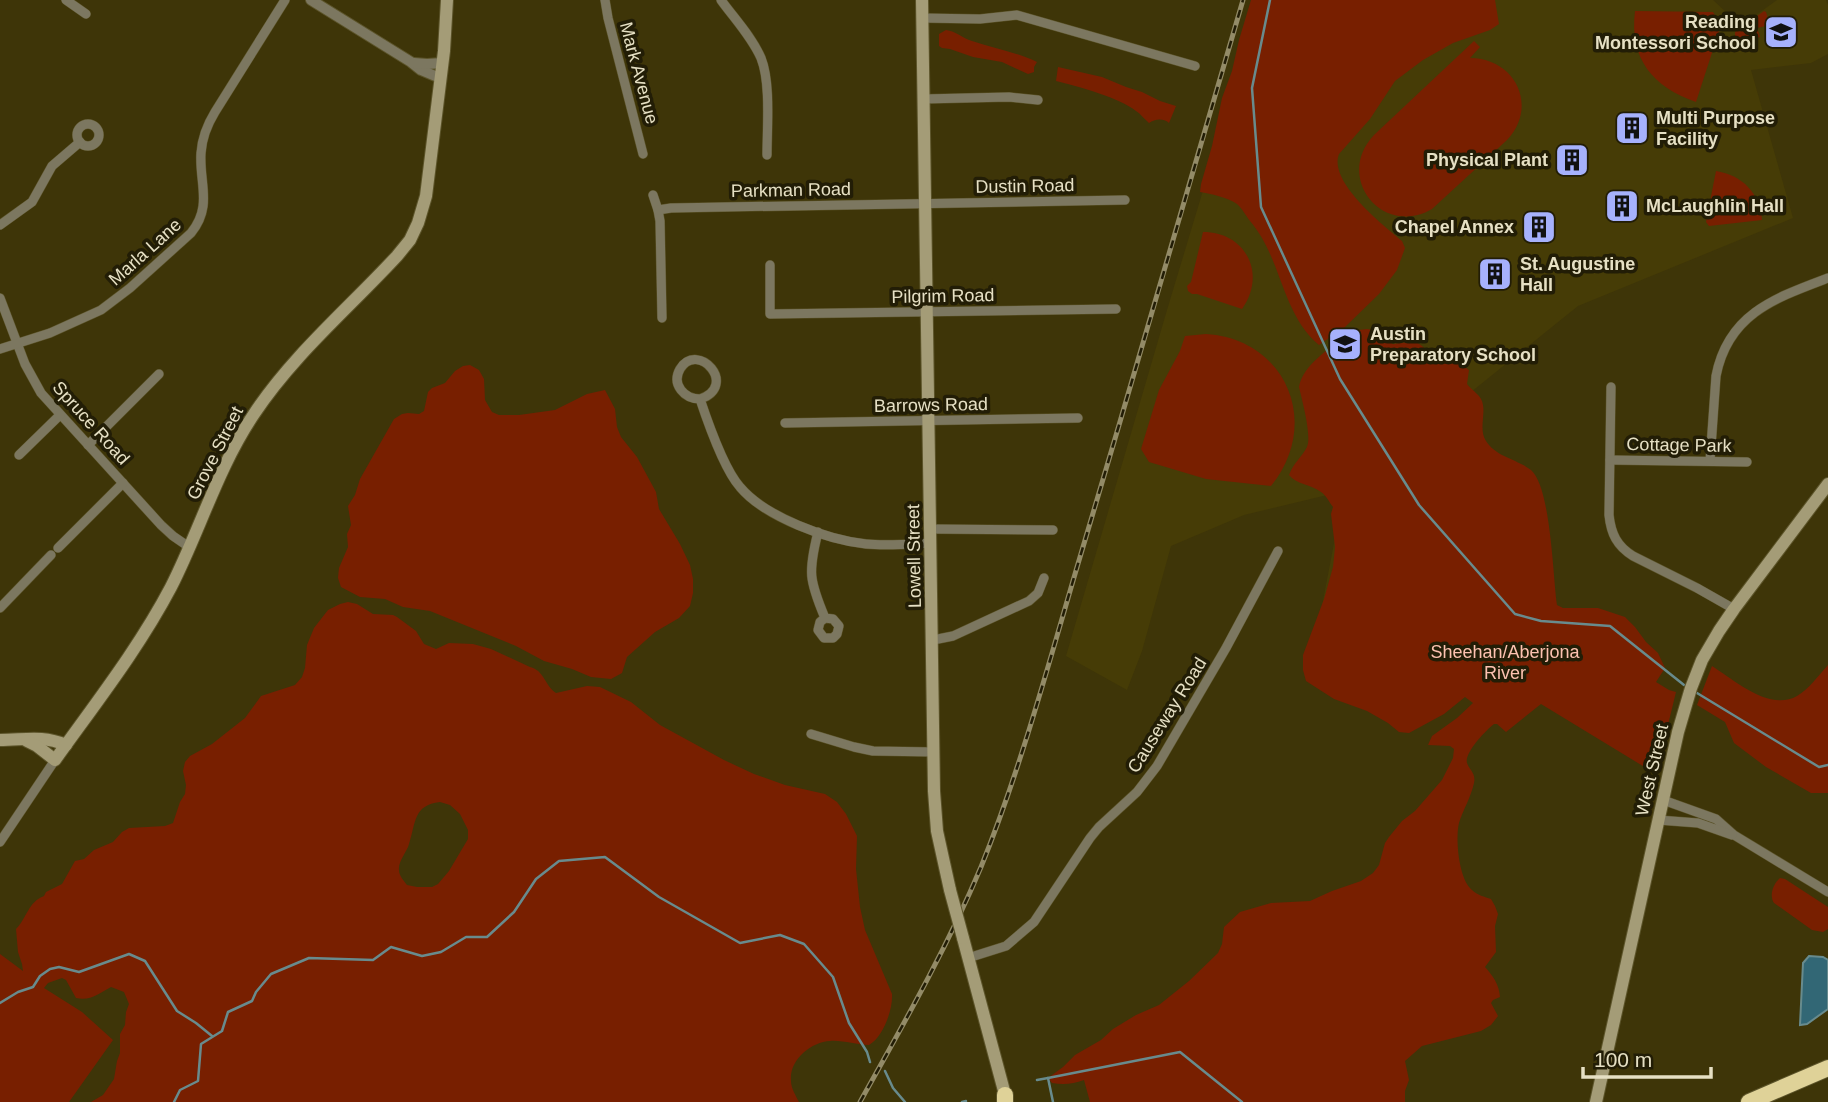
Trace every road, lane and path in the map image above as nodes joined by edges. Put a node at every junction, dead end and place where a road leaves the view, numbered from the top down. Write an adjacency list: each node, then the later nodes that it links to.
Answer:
1 (66, 0): 8 (street)
2 (285, 0): 30 (street, Marla Lane)
3 (311, 0): 10 (street)
4 (447, 0): 11 (main road, Grove Street)
5 (605, 0): 17 (street, Mark Avenue)
6 (721, 0): 18 (street)
7 (922, 0): 9 (main road, Lowell Street)
8 (86, 14)
9 (922, 18): 12 (street); 14 (main road, Lowell Street)
10 (411, 62): 11 (street); 13 (street)
11 (442, 63): 13 (main road, Grove Street)
12 (1195, 66)
13 (440, 78): 50 (main road, Grove Street)
14 (923, 99): 15 (street); 21 (main road, Lowell Street)
15 (1038, 100)
16 (79, 142): 23 (street)
17 (643, 154)
18 (767, 155)
19 (653, 195): 22 (street)
20 (1125, 200): 21 (street, Dustin Road)
21 (925, 204): 22 (street, Parkman Road); 28 (main road, Lowell Street)
22 (659, 211): 29 (street)
23 (0, 225)
24 (769, 265): 28 (street, Pilgrim Road)
25 (1828, 278): 42 (street)
26 (0, 298): 30 (street, Spruce Road)
27 (1116, 309): 28 (street, Pilgrim Road)
28 (927, 312): 37 (main road, Lowell Street)
29 (662, 318)
30 (17, 344): 31 (street, Marla Lane); 35 (street, Spruce Road)
31 (0, 349)
32 (159, 374): 39 (street)
33 (1611, 387): 41 (street)
34 (700, 399): 34 (street); 48 (street)
35 (60, 415): 39 (street, Spruce Road); 40 (street)
36 (1078, 418): 37 (street, Barrows Road)
37 (929, 421): 38 (street, Barrows Road); 46 (main road, Lowell Street)
38 (785, 423)
39 (88, 445): 44 (street, Spruce Road)
40 (19, 455)
41 (1610, 460): 42 (street, Cottage Park); 54 (street)
42 (1710, 461): 43 (street, Cottage Park)
43 (1747, 462)
44 (123, 483): 50 (street, Spruce Road); 53 (street)
45 (1828, 484): 54 (main road, West Street)
46 (931, 529): 47 (street); 49 (main road, Lowell Street)
47 (1053, 530)
48 (818, 532): 49 (street); 55 (street)
49 (931, 543): 56 (main road, Lowell Street)
50 (189, 548): 60 (main road, Grove Street)
51 (1278, 551): 68 (street, Causeway Road)
52 (1044, 578): 56 (street)
53 (0, 608)
54 (1734, 609): 63 (main road, West Street)
55 (825, 618)
56 (933, 640): 61 (main road, Lowell Street)
57 (811, 734): 61 (street)
58 (0, 740): 59 (main road)
59 (27, 741): 60 (main road); 62 (main road)
60 (65, 745): 62 (main road, Grove Street)
61 (934, 752): 68 (main road, Lowell Street, bridge)
62 (55, 760): 66 (street, Grove Street)
63 (1663, 800): 64 (main road, West Street); 65 (street)
64 (1658, 820): 65 (street); 71 (main road, West Street)
65 (1734, 835): 67 (street)
66 (0, 842)
67 (1828, 892)
68 (968, 958): 70 (main road, Lowell Street)
69 (1828, 1068): 72 (highway)
70 (1006, 1100)
71 (1596, 1102)
72 (1749, 1102)

